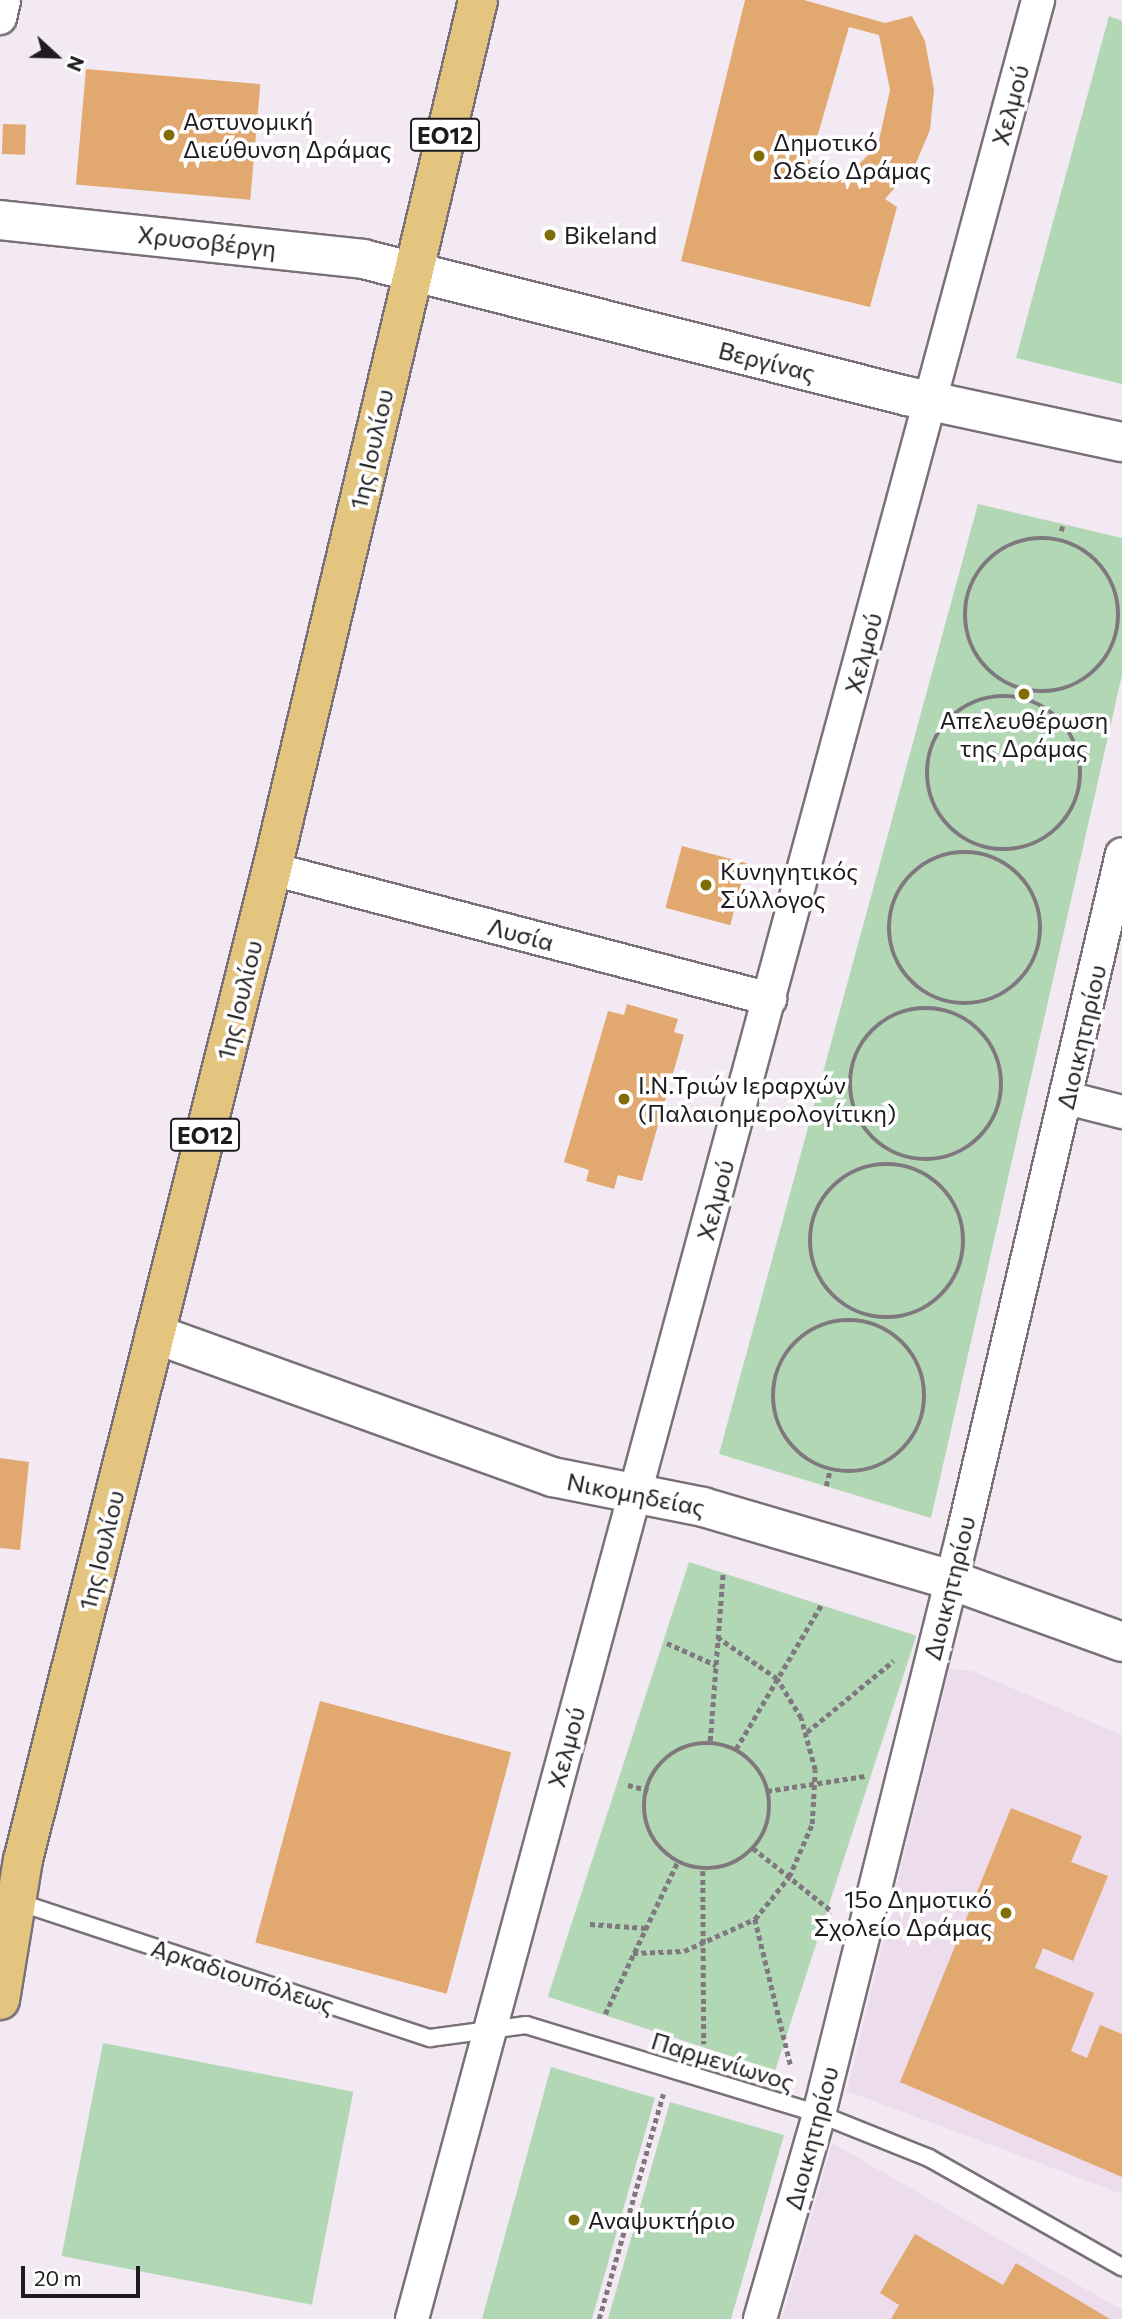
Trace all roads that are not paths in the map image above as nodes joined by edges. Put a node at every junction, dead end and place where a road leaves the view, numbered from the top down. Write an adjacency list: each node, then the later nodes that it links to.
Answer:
1 (4, 0): 4 (street)
2 (478, 0): 6 (main road, 1ης Ιουλίου / ΕΟ12)
3 (1038, 0): 7 (street, Χελμού)
4 (0, 18)
5 (0, 220): 6 (main road, Χρυσοβέργη)
6 (413, 271): 7 (main road, Βεργίνας); 10 (main road, 1ης Ιουλίου / ΕΟ12)
7 (931, 402): 8 (main road, Βεργίνας); 11 (street, Χελμού)
8 (1122, 442)
9 (1122, 854): 12 (street, Διοικητηρίου)
10 (272, 869): 11 (street, Λυσία); 14 (main road, 1ης Ιουλίου / ΕΟ12)
11 (770, 999): 15 (street, Χελμού)
12 (1067, 1098): 13 (street); 16 (street, Διοικητηρίου)
13 (1122, 1112)
14 (155, 1334): 15 (main road, Νικομηδείας); 18 (main road, 1ης Ιουλίου / ΕΟ12)
15 (636, 1493): 16 (main road, Νικομηδείας); 20 (street, Χελμού)
16 (951, 1580): 17 (main road, Νικομηδείας); 21 (street, Διοικητηρίου)
17 (1122, 1642)
18 (7, 1899): 19 (main road, 1ης Ιουλίου / ΕΟ12); 20 (lane, Αρκαδιουπόλεως)
19 (0, 2000)
20 (488, 2030): 21 (lane, Παρμενίωνος); 23 (street, Χελμού)
21 (819, 2114): 22 (lane, Παρμενίωνος); 24 (street, Διοικητηρίου)
22 (1122, 2267)
23 (412, 2319)
24 (760, 2319)

